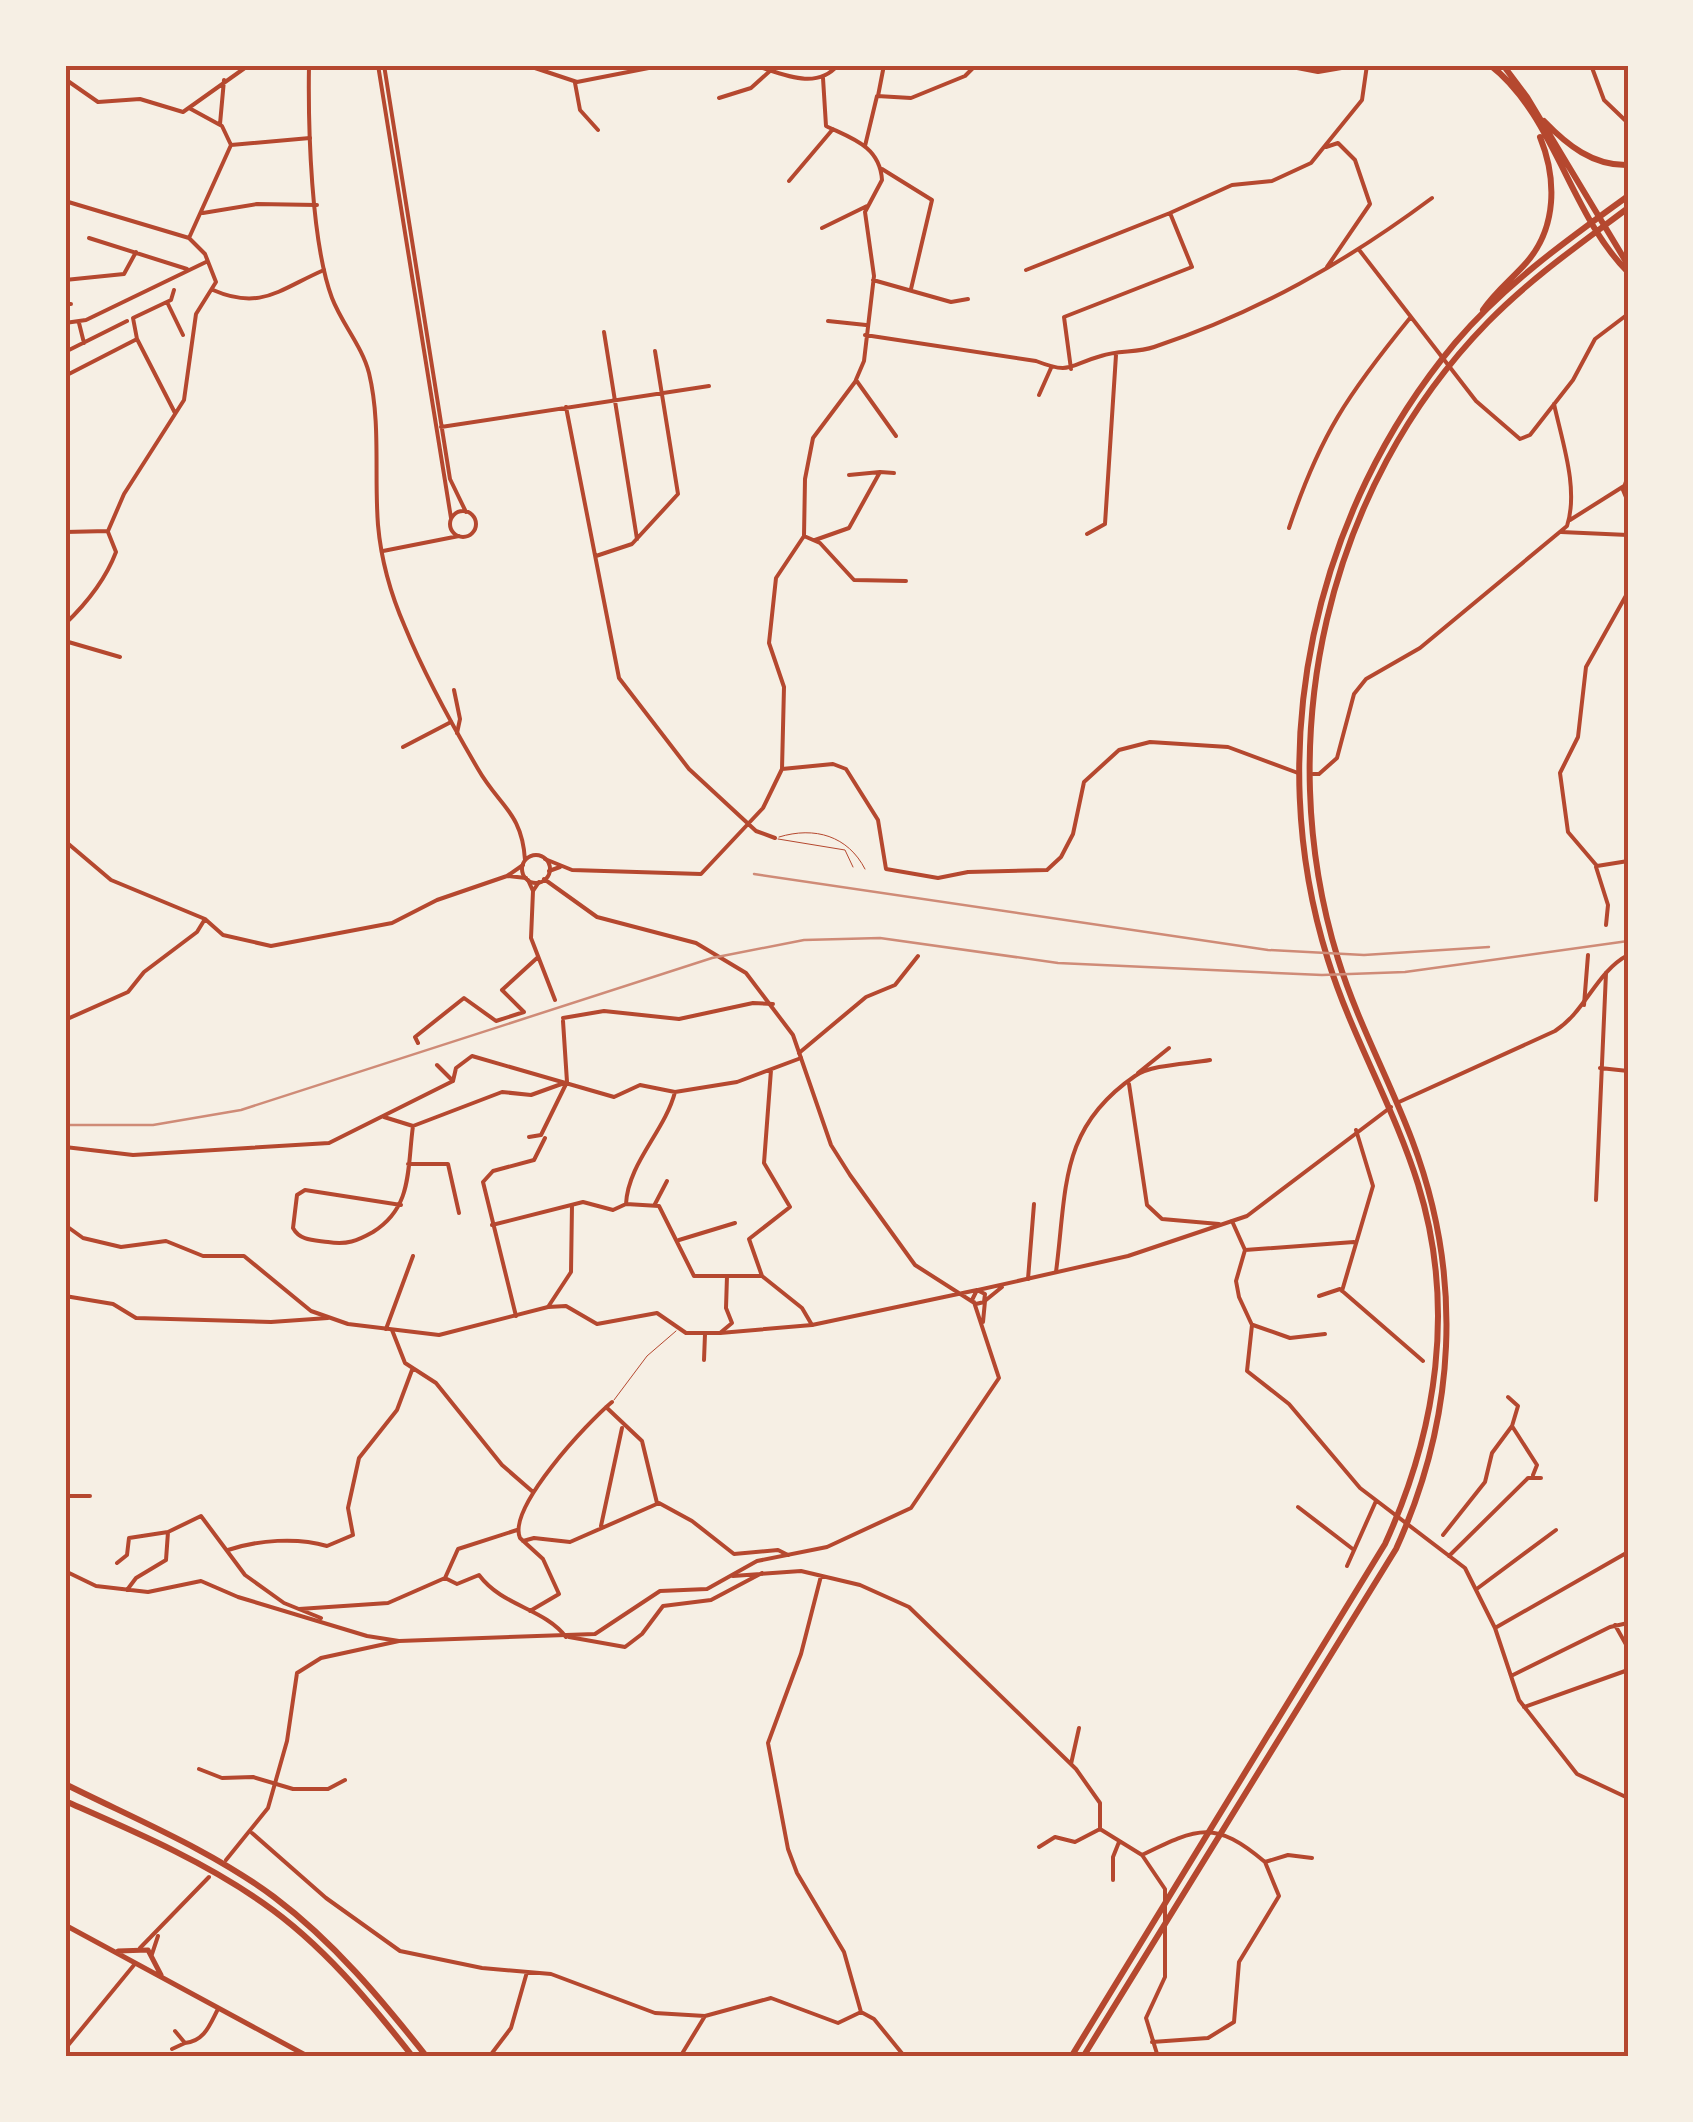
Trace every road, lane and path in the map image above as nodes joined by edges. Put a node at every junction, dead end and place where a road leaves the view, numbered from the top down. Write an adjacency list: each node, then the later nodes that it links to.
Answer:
1 (248, 65): 20 (street)
2 (309, 65): 31 (street)
3 (381, 65): 94 (street); 95 (street)
4 (526, 65): 16 (street)
5 (664, 65): 21 (street)
6 (754, 65): 17 (street)
7 (838, 65): 19 (street)
8 (884, 65): 22 (street)
9 (976, 65): 22 (street)
10 (1287, 65): 11 (highway)
11 (1354, 65)
12 (1366, 65): 34 (street)
13 (1490, 65): 26 (highway)
14 (1503, 65): 25 (highway)
15 (1590, 65): 27 (street)
16 (546, 68): 21 (street)
17 (771, 70): 19 (street); 23 (street)
18 (65, 78): 24 (street)
19 (823, 78): 29 (street)
20 (224, 80): 24 (street); 28 (street)
21 (575, 81): 30 (street)
22 (878, 96): 33 (street)
23 (719, 98)
24 (188, 108): 28 (street)
25 (1536, 112): 35 (highway); 41 (highway)
26 (1534, 122): 41 (highway); 69 (highway)
27 (1628, 123)
28 (220, 124): 32 (street)
29 (833, 129): 33 (street); 37 (street)
30 (598, 130)
31 (310, 138): 32 (street); 42 (street)
32 (231, 145): 45 (street)
33 (865, 146): 36 (street)
34 (1322, 148): 46 (street); 58 (street)
35 (1628, 165)
36 (880, 167): 43 (street); 64 (street)
37 (789, 181)
38 (1628, 196): 69 (highway)
39 (1432, 198): 51 (street)
40 (66, 201): 49 (street)
41 (1585, 203): 50 (highway)
42 (317, 205): 45 (street); 56 (street)
43 (867, 206): 47 (street); 61 (street)
44 (1628, 211): 153 (highway)
45 (203, 213): 49 (street)
46 (1170, 213): 57 (street); 84 (street)
47 (822, 228)
48 (90, 238): 52 (street)
49 (189, 238): 53 (street)
50 (1611, 246): 54 (highway); 59 (highway)
51 (1360, 251): 58 (street); 68 (street)
52 (136, 252): 55 (street); 60 (street)
53 (206, 262): 55 (street); 63 (street)
54 (1628, 264)
55 (188, 268): 71 (street)
56 (325, 269): 63 (street); 116 (street)
57 (1026, 270)
58 (1324, 271): 82 (street)
59 (1628, 272)
60 (65, 280)
61 (873, 280): 64 (street); 74 (street)
62 (174, 290): 66 (street)
63 (213, 290): 93 (street)
64 (911, 290): 65 (street)
65 (968, 299)
66 (167, 302): 76 (street); 78 (street)
67 (1628, 314): 91 (street)
68 (1410, 317): 91 (street); 106 (street)
69 (1478, 319): 153 (highway)
70 (828, 320): 74 (street)
71 (78, 322): 73 (street); 79 (street)
72 (127, 322): 79 (street)
73 (65, 323)
74 (866, 324): 77 (street)
75 (604, 332): 90 (street)
76 (184, 335)
77 (866, 336): 83 (street); 86 (street)
78 (137, 339): 85 (street); 93 (street)
79 (84, 343): 81 (street)
80 (655, 351): 88 (street)
81 (65, 352)
82 (1116, 353): 84 (street); 110 (street)
83 (1051, 368): 84 (street); 89 (street)
84 (1072, 369)
85 (65, 376)
86 (856, 380): 96 (street); 113 (street)
87 (709, 386): 88 (street)
88 (662, 392): 90 (street); 114 (street)
89 (1039, 395)
90 (616, 399): 92 (street); 114 (street)
91 (1554, 404): 105 (street)
92 (566, 406): 94 (street); 117 (street)
93 (175, 413): 107 (street)
94 (442, 426): 95 (street); 103 (street)
95 (434, 428): 104 (street)
96 (896, 436)
97 (880, 472): 98 (street); 99 (street); 115 (street)
98 (894, 473)
99 (849, 475)
100 (1628, 476): 101 (street)
101 (1624, 486): 102 (street); 105 (street)
102 (1628, 502)
103 (466, 512): 104 (street); 112 (street)
104 (451, 518): 112 (street)
105 (1568, 521): 109 (street)
106 (1289, 528)
107 (108, 531): 108 (street); 120 (street)
108 (65, 532)
109 (1561, 532): 111 (street); 127 (street)
110 (1088, 534)
111 (1628, 535)
112 (459, 536): 116 (street)
113 (804, 536): 115 (street); 127 (street)
114 (637, 538): 117 (street)
115 (815, 540): 118 (street)
116 (383, 551): 124 (street)
117 (596, 556): 128 (street)
118 (906, 580)
119 (1628, 592): 136 (street)
120 (65, 624)
121 (65, 641): 122 (street)
122 (120, 657)
123 (454, 690): 125 (street)
124 (451, 722): 125 (street); 126 (street)
125 (457, 734): 131 (street)
126 (403, 746)
127 (782, 769): 128 (street)
128 (748, 824): 129 (street); 137 (street)
129 (775, 838): 138 (lane); 139 (lane)
130 (65, 840): 144 (street)
131 (526, 844): 132 (street); 135 (street)
132 (538, 855): 133 (street); 135 (street)
133 (546, 859): 137 (street); 141 (street)
134 (1628, 861): 136 (street)
135 (524, 862): 140 (street); 142 (street)
136 (1596, 866): 145 (street)
137 (560, 867): 141 (street)
138 (852, 867)
139 (865, 869)
140 (507, 876): 142 (street); 144 (street)
141 (545, 877): 142 (street); 143 (street); 152 (street)
142 (527, 879): 143 (street)
143 (533, 891): 149 (street)
144 (205, 919): 155 (street)
145 (1606, 925)
146 (1628, 955): 150 (street)
147 (918, 956): 158 (street)
148 (1588, 956): 154 (street)
149 (536, 958): 151 (street); 156 (street)
150 (1606, 973): 154 (street); 161 (street)
151 (555, 1000)
152 (773, 1004): 158 (street); 166 (street)
153 (1349, 1004): 310 (highway); 311 (highway)
154 (1584, 1004): 173 (street)
155 (65, 1020)
156 (418, 1044)
157 (1169, 1048): 164 (street)
158 (800, 1056): 162 (street); 204 (street)
159 (1210, 1060): 164 (street)
160 (437, 1065): 165 (street)
161 (1600, 1068): 163 (street); 179 (street)
162 (771, 1070): 168 (street); 199 (street)
163 (1628, 1071)
164 (1135, 1076): 167 (street)
165 (452, 1081): 166 (street); 169 (street)
166 (567, 1082): 168 (street); 172 (street); 174 (street)
167 (1129, 1084): 187 (street); 197 (street)
168 (675, 1092): 181 (street)
169 (402, 1107): 170 (street); 171 (street)
170 (384, 1118): 171 (street); 176 (street)
171 (405, 1120): 172 (street)
172 (413, 1126): 177 (street)
173 (1356, 1130): 186 (street); 194 (street)
174 (529, 1137)
175 (544, 1138): 191 (street)
176 (65, 1146)
177 (408, 1164): 180 (street); 185 (street)
178 (667, 1181): 182 (street)
179 (1596, 1200)
180 (401, 1204): 180 (street)
181 (626, 1204): 182 (street); 184 (street)
182 (655, 1204): 193 (street)
183 (1034, 1204): 200 (street)
184 (572, 1205): 191 (street); 209 (street)
185 (459, 1213)
186 (1232, 1221): 189 (street); 195 (street)
187 (1185, 1222): 189 (street); 192 (street)
188 (735, 1223): 193 (street)
189 (1223, 1224): 192 (street)
190 (65, 1225): 211 (street)
191 (492, 1225): 210 (street)
192 (1187, 1236): 197 (street)
193 (679, 1240): 198 (street)
194 (1354, 1242): 195 (street); 203 (street)
195 (1245, 1250): 213 (street)
196 (413, 1256): 215 (street)
197 (1056, 1273): 200 (street)
198 (728, 1276): 199 (street); 217 (street)
199 (762, 1276): 212 (street)
200 (1028, 1279): 201 (street)
201 (1006, 1284): 202 (street); 208 (street)
202 (977, 1290): 204 (street); 207 (street); 208 (street)
203 (1342, 1292): 206 (street); 221 (street)
204 (958, 1294): 207 (street); 212 (street)
205 (65, 1296): 211 (street)
206 (1318, 1296)
207 (973, 1301): 208 (street); 214 (street)
208 (985, 1301): 214 (street)
209 (548, 1306): 210 (street); 216 (street)
210 (516, 1316): 215 (street)
211 (328, 1318): 215 (street)
212 (812, 1325): 217 (street)
213 (1252, 1325): 219 (street); 233 (street)
214 (982, 1326): 245 (street)
215 (389, 1329): 222 (street)
216 (678, 1329): 218 (street); 224 (lane)
217 (720, 1333): 218 (street)
218 (705, 1334): 220 (street)
219 (1325, 1334)
220 (704, 1360)
221 (1423, 1361)
222 (412, 1370): 230 (street); 242 (street)
223 (1508, 1397): 226 (street)
224 (612, 1402): 225 (street)
225 (606, 1407): 227 (street); 230 (street)
226 (1512, 1426): 228 (street); 240 (street)
227 (622, 1427): 234 (street); 236 (street)
228 (1534, 1475): 229 (street); 246 (street)
229 (1541, 1478)
230 (533, 1492): 237 (street)
231 (65, 1496): 232 (street)
232 (90, 1496)
233 (1379, 1503): 243 (street); 246 (street)
234 (657, 1504): 236 (street); 245 (street)
235 (1298, 1507): 243 (street)
236 (601, 1526): 241 (street)
237 (517, 1530): 241 (street); 253 (street)
238 (1556, 1530): 254 (street)
239 (168, 1532): 242 (street); 247 (street); 255 (street)
240 (1443, 1535)
241 (523, 1541): 257 (street)
242 (228, 1550): 256 (street)
243 (1354, 1550): 248 (street)
244 (1628, 1552): 261 (street)
245 (788, 1555): 251 (street)
246 (1449, 1556): 254 (street)
247 (116, 1563)
248 (1347, 1566)
249 (65, 1571): 255 (street)
250 (762, 1574): 251 (street); 252 (street); 263 (street)
251 (733, 1576): 263 (street)
252 (821, 1576): 271 (street); 297 (street)
253 (445, 1578): 256 (street); 257 (street)
254 (1478, 1588): 261 (street)
255 (128, 1590): 258 (street)
256 (300, 1610): 258 (street)
257 (530, 1612): 263 (street)
258 (325, 1621): 262 (street)
259 (1628, 1623): 260 (street)
260 (1616, 1626): 266 (street); 268 (street)
261 (1495, 1628): 268 (street)
262 (367, 1636): 264 (street); 265 (street)
263 (568, 1637): 264 (street)
264 (400, 1641): 265 (street)
265 (371, 1646): 275 (street)
266 (1628, 1648)
267 (1628, 1670): 269 (street)
268 (1511, 1676): 269 (street)
269 (1524, 1707): 276 (street)
270 (1079, 1728): 271 (street)
271 (1071, 1764): 278 (street)
272 (199, 1770): 275 (street)
273 (345, 1780): 275 (street)
274 (65, 1784): 306 (highway)
275 (276, 1785): 279 (street)
276 (1628, 1798)
277 (65, 1801): 305 (highway)
278 (1100, 1829): 280 (street); 281 (street)
279 (252, 1833): 284 (street); 294 (street)
280 (1119, 1841): 282 (street); 287 (street)
281 (1040, 1847)
282 (1142, 1854): 285 (street); 300 (street)
283 (1312, 1858): 285 (street)
284 (226, 1860)
285 (1266, 1862): 300 (street)
286 (210, 1878): 289 (street)
287 (1113, 1880)
288 (65, 1925): 291 (main road)
289 (161, 1932): 290 (street); 292 (street)
290 (139, 1949): 291 (main road); 292 (main road); 293 (main road)
291 (118, 1951): 293 (main road)
292 (152, 1957): 293 (main road); 295 (main road)
293 (137, 1966): 295 (main road); 302 (street)
294 (527, 1972): 298 (street); 307 (street)
295 (161, 1975): 296 (main road)
296 (218, 2009): 301 (street); 304 (main road)
297 (861, 2012): 298 (street); 309 (street)
298 (705, 2016): 308 (street)
299 (175, 2031): 301 (street)
300 (1152, 2042): 312 (street)
301 (185, 2043): 303 (street)
302 (65, 2049)
303 (172, 2049)
304 (309, 2057)
305 (413, 2057)
306 (427, 2057)
307 (489, 2057)
308 (680, 2057)
309 (906, 2057)
310 (1070, 2057)
311 (1084, 2057)
312 (1158, 2057)

